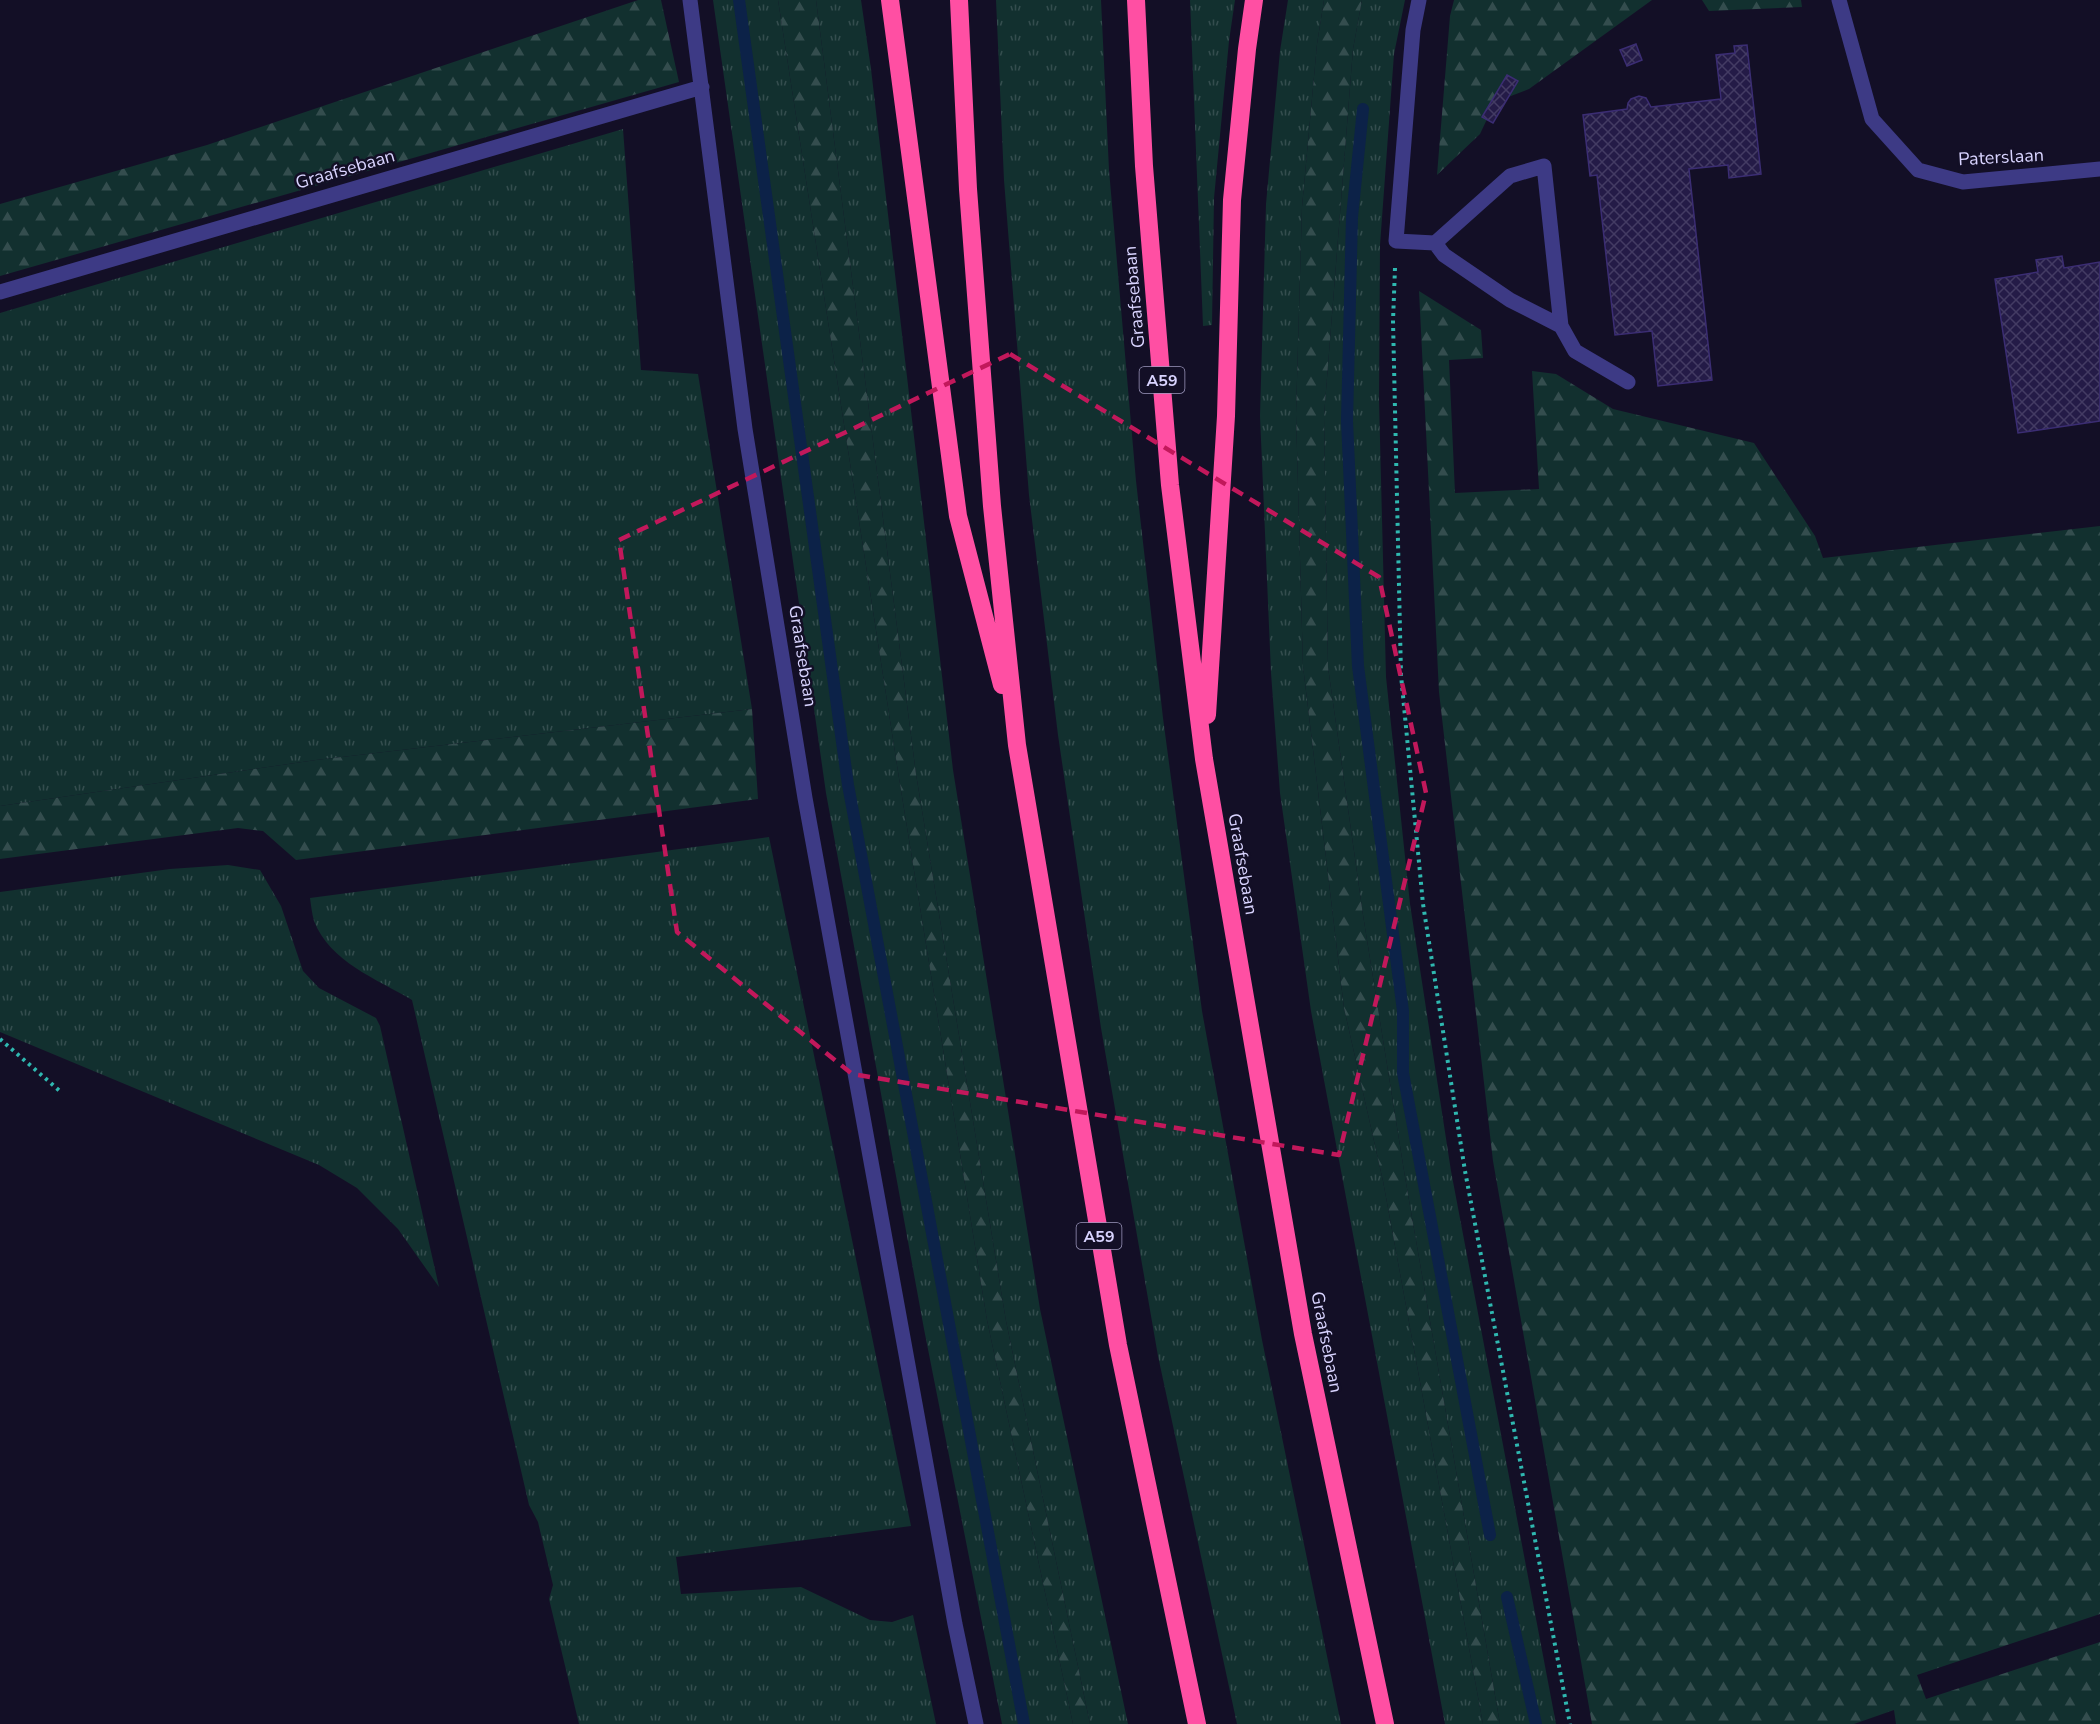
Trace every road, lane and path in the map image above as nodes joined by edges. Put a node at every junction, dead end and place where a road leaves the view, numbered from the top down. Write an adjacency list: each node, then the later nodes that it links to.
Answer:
1 (690, 0): 8 (street, Graafsebaan)
2 (890, 0): 15 (highway, A59)
3 (958, 0): 15 (highway, A59)
4 (1136, 0): 16 (highway, Graafsebaan / A59)
5 (1254, 0): 16 (highway, A59)
6 (1419, 0): 10 (street)
7 (1839, 0): 9 (street, Paterslaan)
8 (702, 87): 12 (street, Graafsebaan); 19 (street, Graafsebaan)
9 (2100, 169)
10 (1396, 241): 11 (street); 22 (path)
11 (1435, 243): 13 (street); 13 (street)
12 (0, 292)
13 (1561, 326): 14 (street)
14 (1628, 382)
15 (1017, 745): 20 (highway, A59)
16 (1204, 759): 21 (highway, Graafsebaan / A59)
17 (0, 1039): 18 (path)
18 (61, 1092)
19 (976, 1724)
20 (1197, 1724)
21 (1385, 1724)
22 (1570, 1724)

